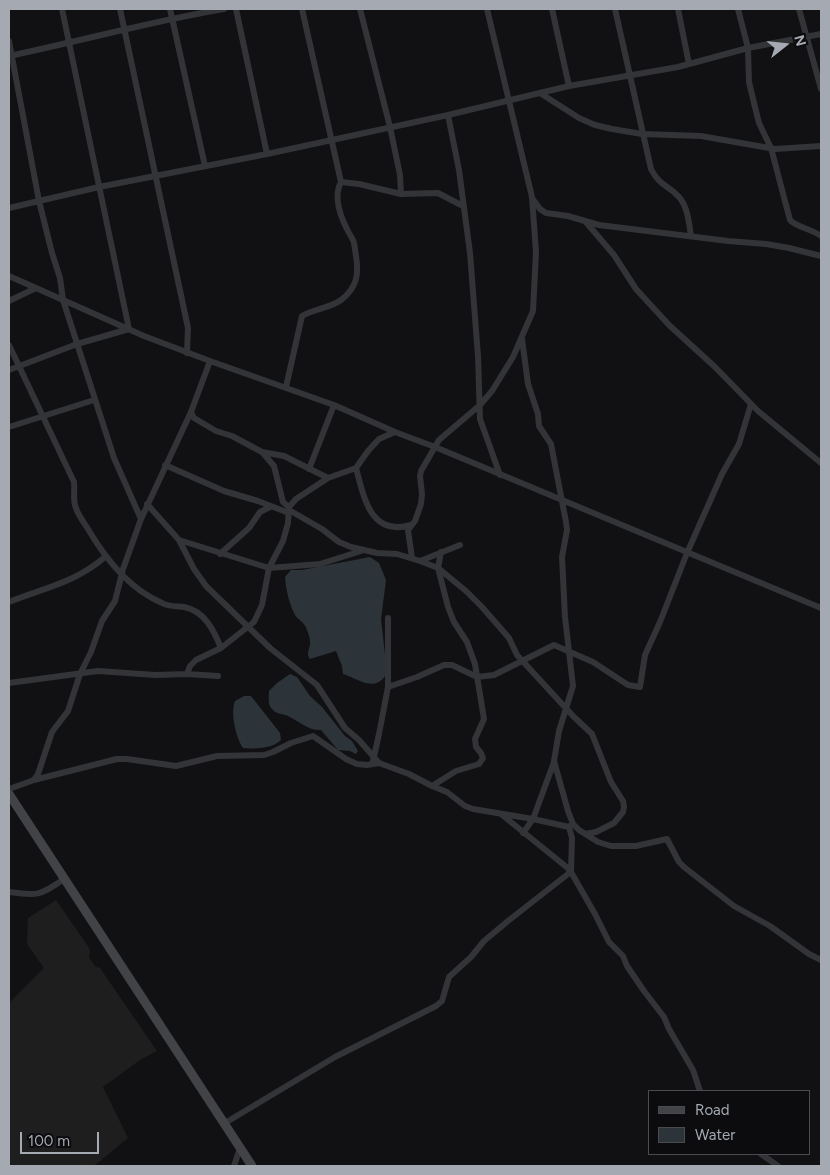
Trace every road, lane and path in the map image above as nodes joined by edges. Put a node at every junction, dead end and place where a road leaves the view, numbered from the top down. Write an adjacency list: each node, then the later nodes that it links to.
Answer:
1 (62, 9): 19 (street)
2 (120, 9): 15 (street)
3 (170, 9): 14 (street)
4 (224, 9): 14 (street)
5 (236, 9): 34 (street)
6 (302, 9): 31 (street)
7 (360, 9): 29 (street)
8 (487, 9): 27 (street)
9 (552, 9): 24 (street)
10 (614, 9): 23 (street)
11 (678, 9): 22 (street)
12 (738, 9): 20 (street)
13 (799, 9): 17 (street)
14 (172, 17): 15 (street); 35 (street)
15 (124, 30): 19 (street); 36 (street)
16 (821, 34): 17 (street)
17 (808, 37): 20 (street); 25 (street)
18 (9, 41): 21 (street)
19 (69, 42): 21 (street); 38 (street)
20 (748, 48): 22 (street); 33 (street)
21 (10, 56): 41 (street)
22 (689, 64): 23 (street)
23 (631, 76): 24 (street); 30 (street)
24 (569, 86): 26 (street)
25 (821, 89)
26 (540, 93): 27 (street); 30 (street)
27 (508, 100): 28 (street); 40 (street)
28 (448, 115): 29 (street); 42 (street)
29 (390, 127): 31 (street); 39 (street)
30 (642, 134): 33 (street); 45 (street)
31 (332, 140): 34 (street); 37 (street)
32 (821, 146): 33 (street)
33 (771, 148): 46 (street)
34 (267, 154): 35 (street)
35 (205, 166): 36 (street)
36 (155, 176): 38 (street); 56 (street)
37 (341, 182): 39 (street); 60 (street)
38 (99, 187): 41 (street); 52 (street)
39 (400, 194): 42 (street)
40 (532, 197): 44 (street); 53 (street)
41 (39, 201): 43 (street); 50 (street)
42 (463, 206): 64 (street)
43 (9, 208)
44 (585, 221): 45 (street); 62 (street)
45 (691, 236): 47 (street)
46 (821, 236)
47 (821, 256)
48 (9, 276): 49 (street)
49 (36, 288): 50 (street); 51 (street)
50 (63, 300): 52 (street); 54 (street)
51 (9, 301)
52 (129, 329): 54 (street); 56 (street)
53 (522, 338): 64 (street); 77 (street)
54 (77, 344): 58 (street); 61 (street)
55 (9, 345): 58 (street)
56 (187, 353): 57 (street)
57 (210, 361): 60 (street); 65 (street)
58 (18, 366): 59 (street); 66 (street)
59 (9, 370)
60 (286, 387): 63 (street)
61 (94, 400): 66 (street); 81 (street)
62 (751, 404): 71 (street); 87 (street)
63 (334, 405): 68 (street); 74 (street)
64 (480, 405): 69 (street); 75 (street)
65 (191, 412): 70 (street); 72 (street)
66 (42, 416): 67 (street); 89 (street)
67 (9, 427)
68 (395, 432): 69 (street); 73 (street)
69 (435, 447): 75 (street); 82 (street)
70 (262, 452): 74 (street); 80 (street)
71 (821, 463)
72 (165, 465): 78 (street); 79 (street)
73 (356, 468): 76 (street); 82 (street)
74 (309, 469): 76 (street)
75 (500, 475): 77 (street)
76 (328, 478): 80 (street)
77 (561, 500): 87 (street); 100 (street)
78 (147, 504): 81 (street); 83 (street)
79 (270, 506): 80 (street); 88 (street)
80 (289, 510): 85 (street); 92 (street)
81 (141, 519): 94 (street)
82 (411, 525): 90 (street)
83 (179, 540): 88 (street); 98 (street)
84 (460, 546): 86 (street)
85 (362, 550): 90 (street); 92 (street)
86 (441, 552): 91 (street); 93 (street)
87 (687, 553): 96 (street); 100 (street)
88 (220, 554): 92 (street)
89 (106, 556): 94 (street); 95 (street)
90 (412, 558): 91 (street)
91 (420, 561): 93 (street)
92 (269, 568): 98 (street)
93 (438, 568): 101 (street); 105 (street)
94 (122, 575): 99 (street); 102 (street)
95 (9, 602)
96 (821, 608)
97 (388, 618): 107 (street)
98 (248, 627): 99 (street); 110 (street)
99 (221, 648): 103 (street)
100 (569, 651): 101 (street); 108 (street)
101 (522, 660): 105 (street); 108 (street)
102 (80, 674): 103 (street); 106 (street); 111 (street)
103 (187, 674): 104 (street)
104 (218, 676)
105 (477, 678): 107 (street); 112 (street)
106 (9, 683)
107 (388, 687): 110 (street)
108 (567, 710): 109 (street); 119 (street)
109 (554, 761): 116 (street); 117 (street)
110 (374, 762): 111 (street); 112 (street)
111 (34, 780): 113 (street)
112 (432, 786): 115 (street)
113 (9, 789)
114 (9, 794): 121 (main road)
115 (500, 814): 116 (street); 118 (street)
116 (533, 819): 117 (street); 118 (street)
117 (571, 825): 119 (street); 120 (street)
118 (523, 833): 120 (street)
119 (585, 834): 123 (street)
120 (570, 870): 124 (street); 125 (street)
121 (64, 879): 122 (street); 125 (main road)
122 (9, 892)
123 (821, 960)
124 (700, 1090)
125 (225, 1123): 126 (main road)
126 (240, 1148): 128 (street); 129 (main road)
127 (762, 1155): 130 (street)
128 (234, 1166)
129 (252, 1166)
130 (778, 1166)

